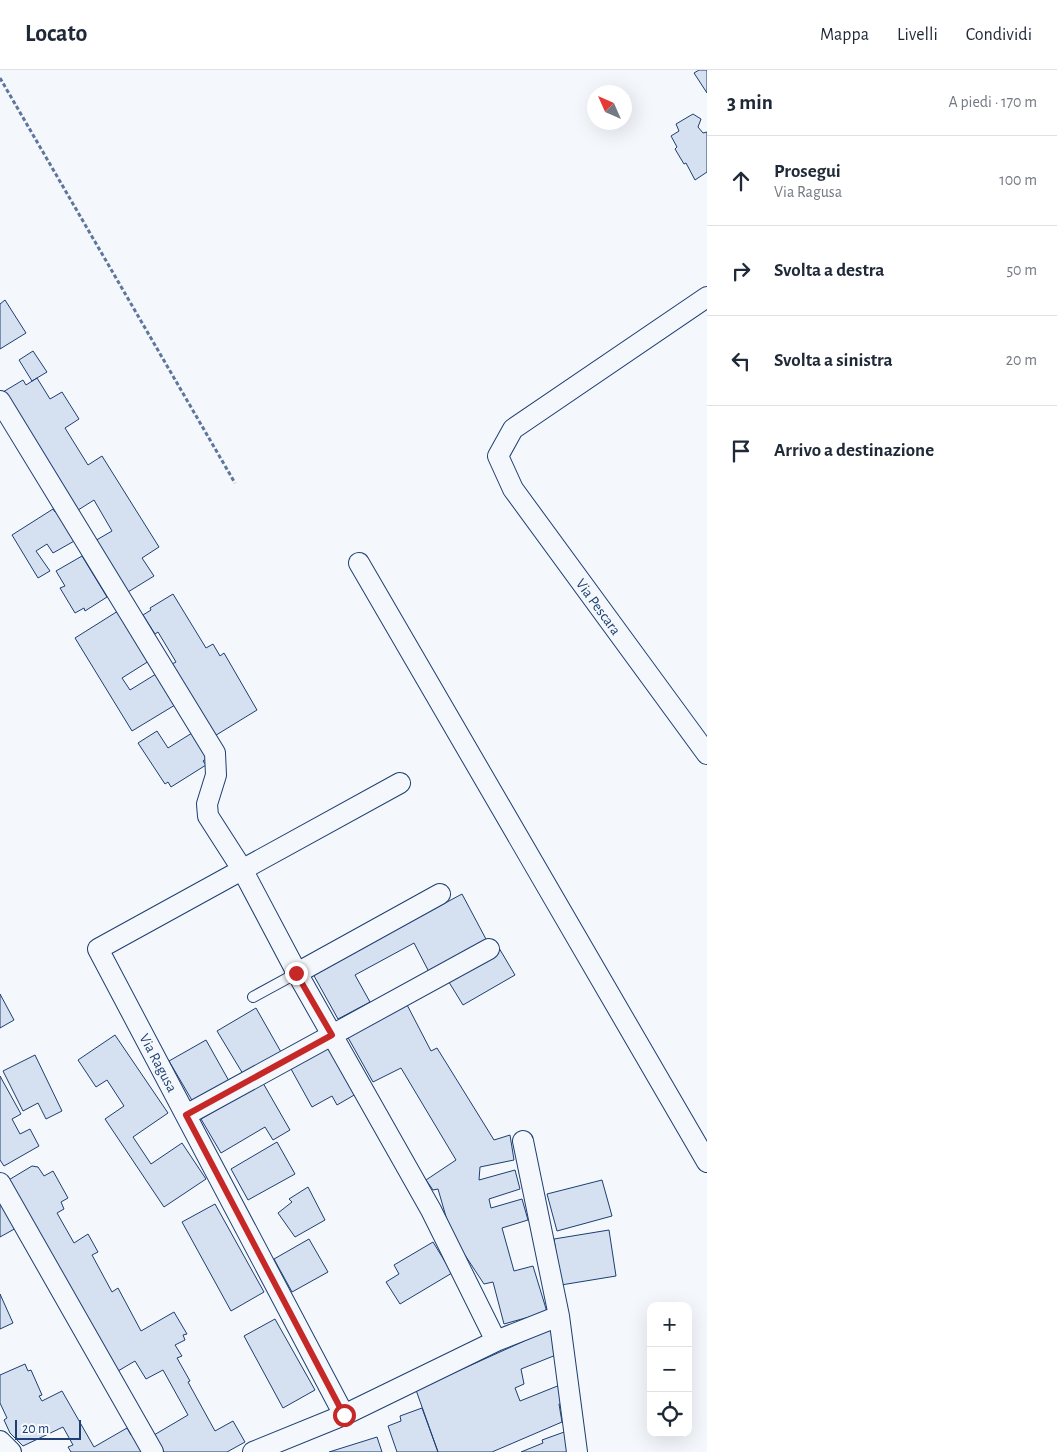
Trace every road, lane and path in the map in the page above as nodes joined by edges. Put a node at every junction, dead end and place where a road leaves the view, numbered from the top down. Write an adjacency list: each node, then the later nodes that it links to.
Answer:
1 (0, 78): 4 (path)
2 (707, 297): 6 (street, Via Pescara)
3 (0, 401): 8 (street)
4 (235, 484)
5 (359, 563): 16 (street)
6 (707, 754)
7 (400, 783): 8 (street)
8 (242, 869): 11 (street); 14 (street, Via Ragusa)
9 (440, 894): 11 (street)
10 (489, 949): 13 (street)
11 (296, 973): 12 (lane); 13 (street)
12 (253, 997)
13 (332, 1035): 14 (street); 19 (street)
14 (186, 1115): 20 (street, Via Ragusa)
15 (523, 1141): 18 (street)
16 (707, 1162)
17 (0, 1183): 23 (street)
18 (559, 1316): 19 (street); 25 (street)
19 (496, 1341): 20 (street)
20 (344, 1415): 24 (street)
21 (0, 1441): 22 (street)
22 (11, 1452)
23 (153, 1452)
24 (253, 1452)
25 (577, 1452)

